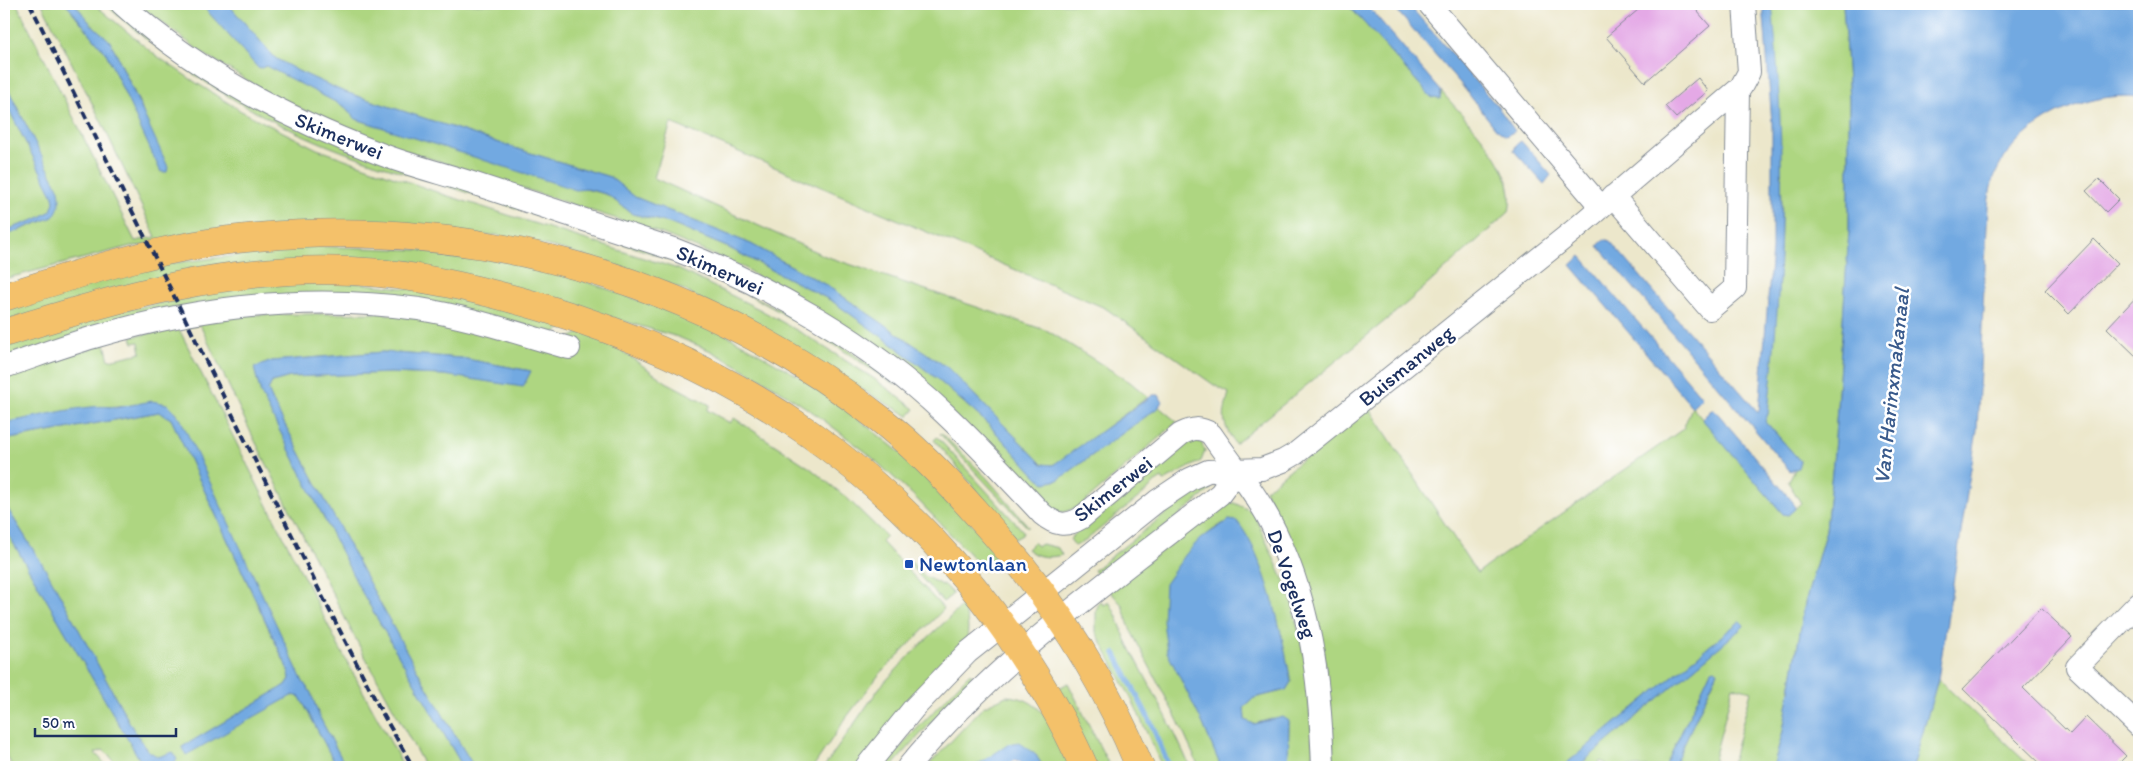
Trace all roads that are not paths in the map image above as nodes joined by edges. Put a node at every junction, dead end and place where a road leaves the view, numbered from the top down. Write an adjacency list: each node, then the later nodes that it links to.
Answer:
1 (122, 4): 10 (street, Skimerwei)
2 (1428, 4): 5 (street)
3 (1744, 4): 4 (street)
4 (1738, 90): 5 (street, Buismanweg); 5 (street)
5 (1607, 202): 10 (street, Buismanweg)
6 (4, 297): 11 (main road)
7 (586, 321): 8 (main road); 9 (street); 14 (main road)
8 (4, 333)
9 (4, 367)
10 (1237, 471): 11 (street, Buismanweg); 13 (street); 21 (street, De Vogelweg)
11 (1042, 592): 13 (main road); 14 (street, Buismanweg)
12 (2139, 603): 16 (street)
13 (1061, 619): 15 (street); 20 (main road)
14 (1001, 624): 15 (main road); 17 (street)
15 (1020, 652): 18 (street); 19 (main road)
16 (2139, 726)
17 (866, 767)
18 (908, 767)
19 (1084, 767)
20 (1140, 767)
21 (1323, 767)

